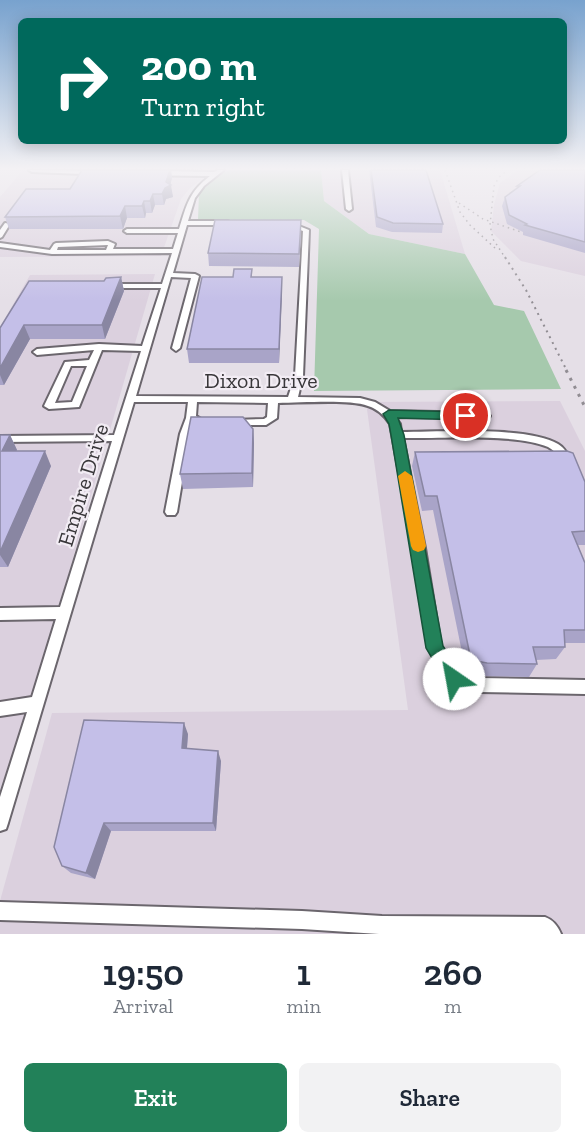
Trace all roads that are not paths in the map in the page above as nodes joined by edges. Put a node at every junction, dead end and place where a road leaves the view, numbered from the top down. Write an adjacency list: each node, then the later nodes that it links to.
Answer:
1 (187, 214): 5 (street, Empire Drive)
2 (240, 223): 5 (street)
3 (7, 224): 7 (street)
4 (283, 224): 20 (street)
5 (182, 227): 6 (street); 9 (street, Empire Drive)
6 (128, 231)
7 (0, 236)
8 (0, 245): 9 (street)
9 (175, 251): 10 (street, Empire Drive)
10 (166, 281): 11 (street); 13 (street); 14 (street, Empire Drive)
11 (100, 286)
12 (99, 347): 14 (street); 15 (street); 16 (street)
13 (176, 348)
14 (145, 349): 17 (street, Empire Drive)
15 (37, 352)
16 (92, 363): 16 (street)
17 (130, 399): 18 (street, Dixon Drive); 27 (street, Empire Drive)
18 (193, 399): 19 (street, Dixon Drive); 23 (street)
19 (273, 400): 20 (street, Dixon Drive); 25 (street)
20 (292, 400): 21 (street, Dixon Drive)
21 (389, 414): 22 (street); 26 (street)
22 (485, 416)
23 (191, 418): 24 (street); 30 (street)
24 (210, 422)
25 (221, 422)
26 (398, 435): 29 (street); 33 (street)
27 (118, 438): 28 (street); 31 (street, Empire Drive)
28 (0, 440)
29 (567, 462)
30 (171, 512)
31 (64, 613): 32 (street); 34 (street, Empire Drive)
32 (0, 614)
33 (585, 687)
34 (37, 703): 35 (street); 36 (street, Empire Drive)
35 (0, 709)
36 (0, 823)
37 (0, 911): 38 (street)
38 (552, 934)

